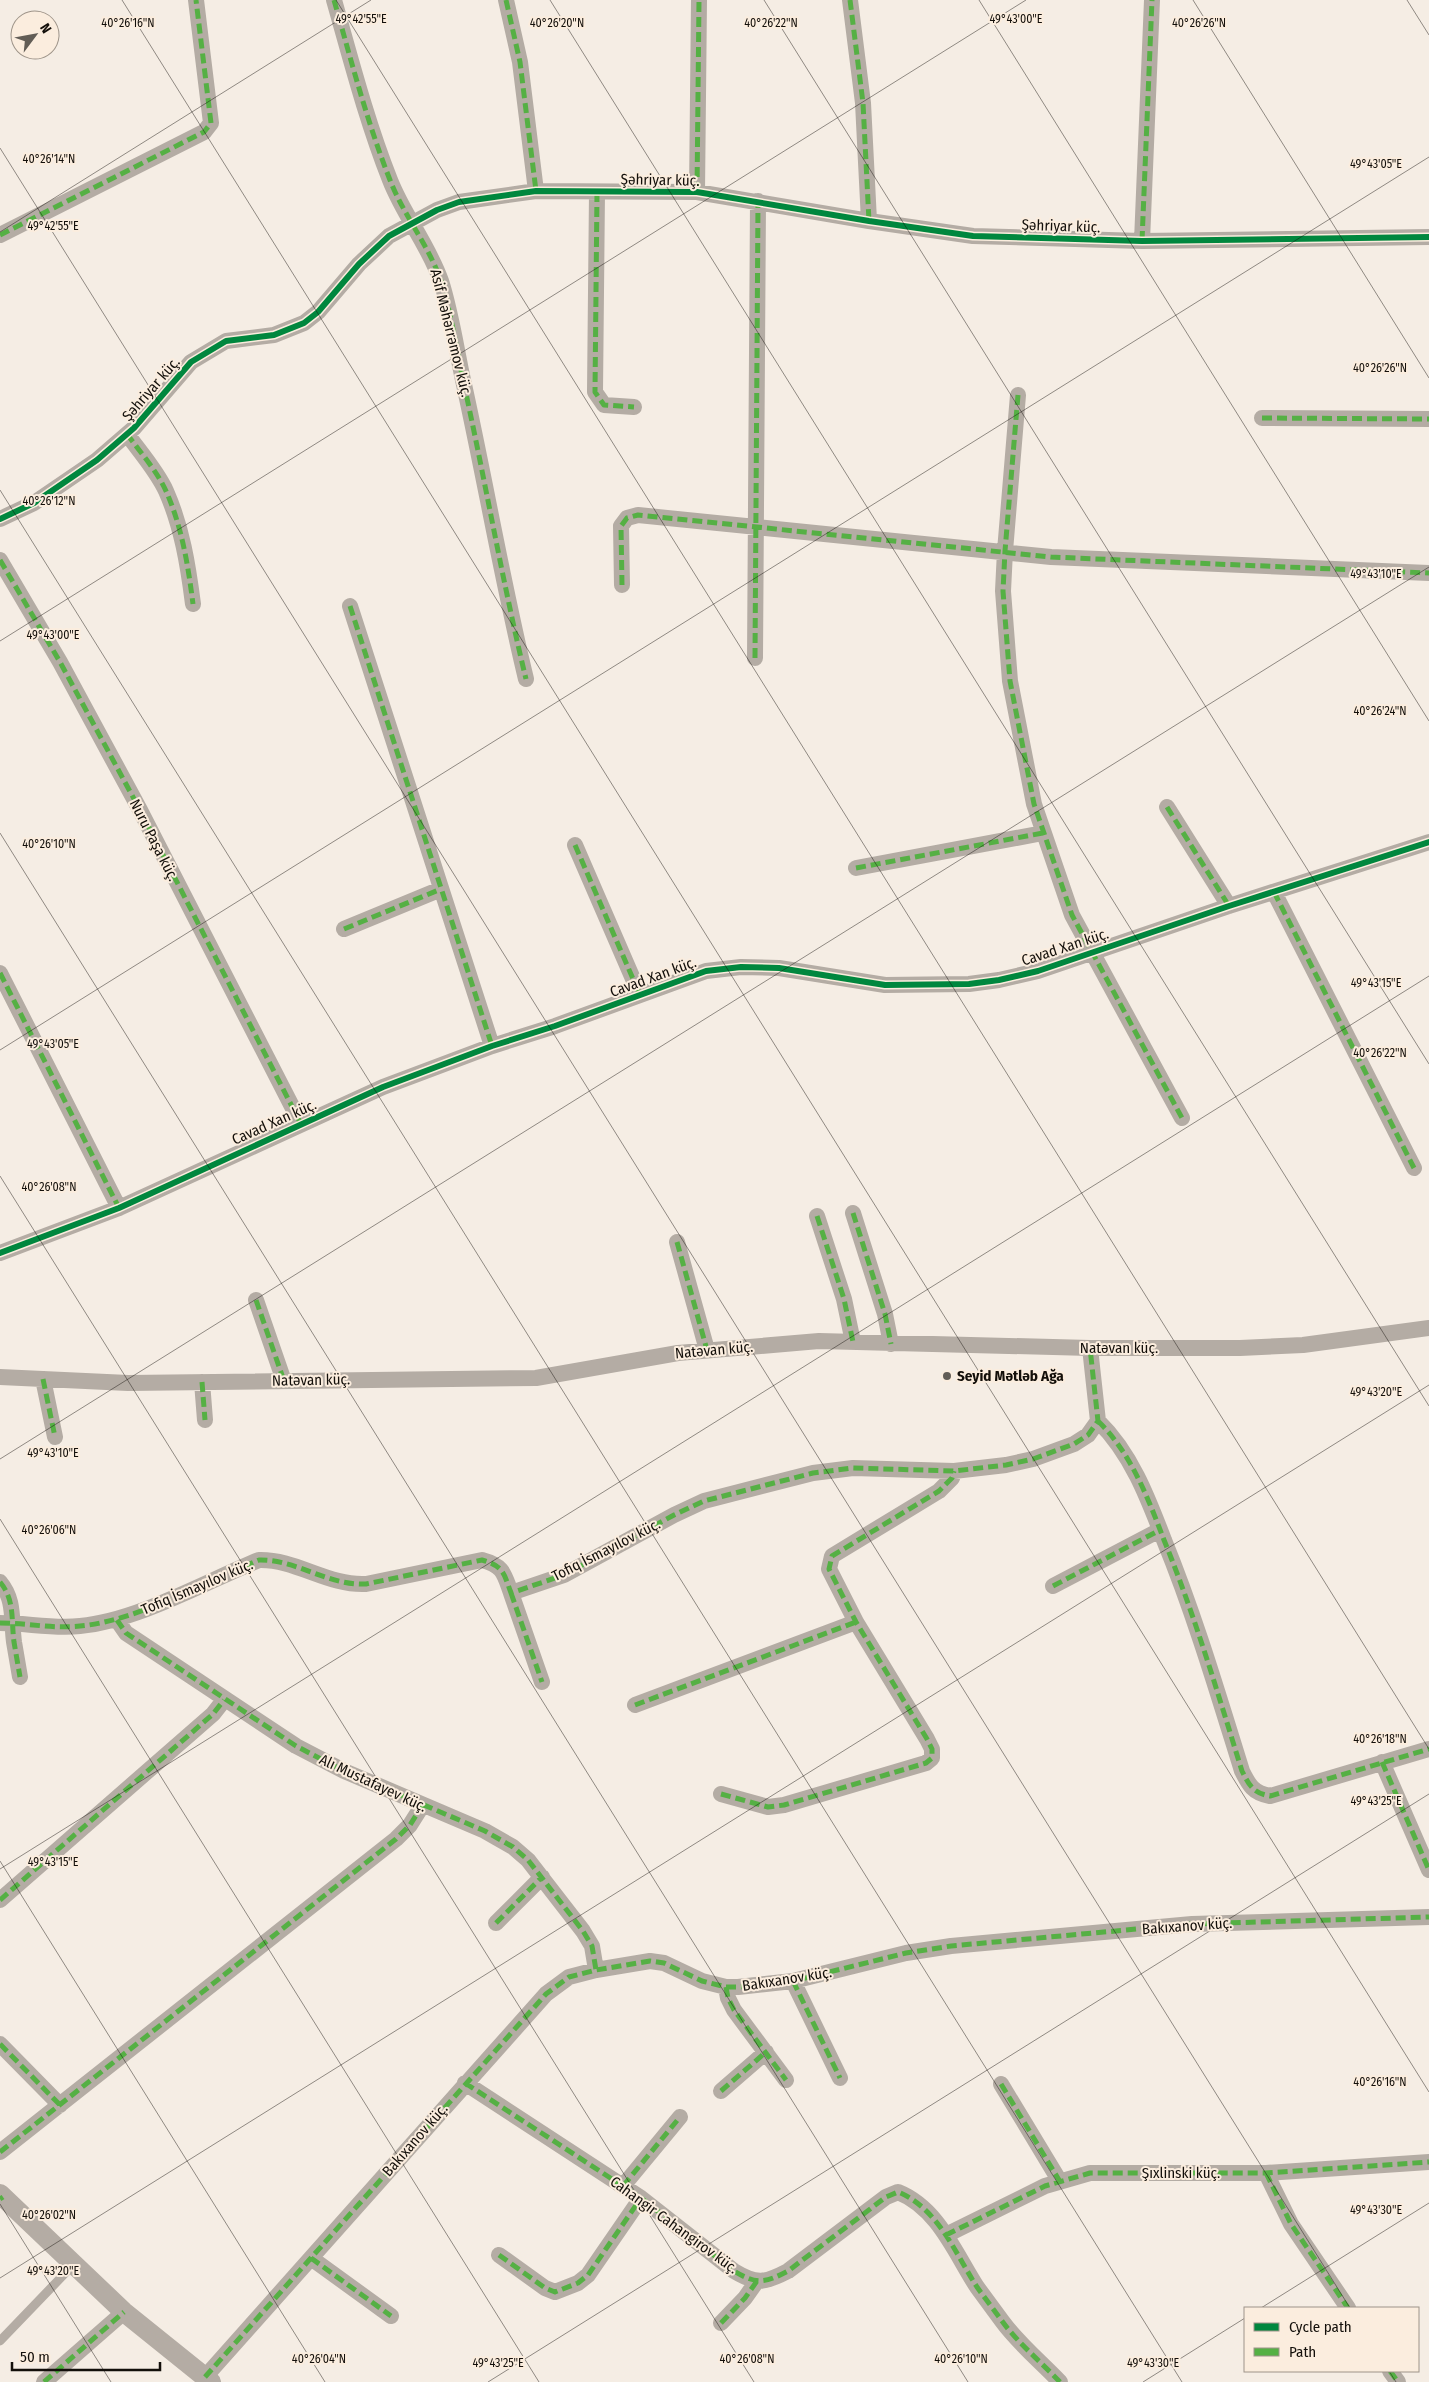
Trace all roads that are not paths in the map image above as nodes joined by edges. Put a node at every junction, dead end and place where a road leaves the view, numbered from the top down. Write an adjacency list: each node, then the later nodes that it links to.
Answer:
1 (196, 0): 13 (street)
2 (334, 0): 12 (street, Asif Məhərrəmov küç.)
3 (506, 0): 7 (street)
4 (699, 0): 9 (street)
5 (850, 0): 11 (street)
6 (1152, 0): 15 (street)
7 (536, 191): 8 (street, Şəhriyar küç.); 12 (street, Şəhriyar küç.)
8 (597, 192): 9 (street, Şəhriyar küç.); 17 (street)
9 (697, 192): 10 (street, Şəhriyar küç.)
10 (758, 201): 11 (street, Şəhriyar küç.); 22 (street)
11 (869, 221): 15 (street, Şəhriyar küç.)
12 (414, 224): 20 (street, Şəhriyar küç.); 30 (street, Asif Məhərrəmov küç.)
13 (0, 235)
14 (1429, 237): 15 (street, Şəhriyar küç.)
15 (1142, 241)
16 (1018, 395): 23 (street)
17 (634, 407)
18 (1262, 418): 19 (street)
19 (1429, 419)
20 (127, 434): 21 (street, Şəhriyar küç.); 27 (street)
21 (0, 519)
22 (756, 528): 23 (street); 26 (street); 29 (street)
23 (1005, 551): 25 (street); 32 (street)
24 (0, 560): 45 (street, Nuru Paşa küç.)
25 (1429, 573)
26 (622, 584)
27 (193, 604)
28 (350, 606): 36 (street)
29 (755, 658)
30 (526, 679)
31 (1167, 807): 38 (street)
32 (1043, 833): 35 (street); 40 (street)
33 (1429, 842): 37 (street, Cavad Xan küç.)
34 (575, 845): 42 (street)
35 (856, 868)
36 (441, 889): 39 (street); 43 (street)
37 (1274, 892): 38 (street, Cavad Xan küç.); 46 (street)
38 (1229, 906): 40 (street, Cavad Xan küç.)
39 (344, 929)
40 (1092, 952): 42 (street, Cavad Xan küç.); 44 (street)
41 (0, 973): 47 (street)
42 (640, 994): 43 (street, Cavad Xan küç.)
43 (492, 1046): 45 (street, Cavad Xan küç.)
44 (1182, 1118)
45 (301, 1124): 47 (street, Cavad Xan küç.)
46 (1414, 1168)
47 (119, 1208): 51 (street, Cavad Xan küç.)
48 (853, 1213): 55 (street)
49 (817, 1216): 54 (street)
50 (677, 1242): 57 (street)
51 (0, 1253)
52 (256, 1300): 60 (street)
53 (1429, 1328): 56 (street, Natəvan küç.)
54 (853, 1342): 55 (street, Natəvan küç.); 57 (street, Natəvan küç.)
55 (891, 1344): 56 (street, Natəvan küç.)
56 (1090, 1348): 63 (street)
57 (707, 1350): 60 (street, Natəvan küç.)
58 (0, 1377): 59 (street, Natəvan küç.)
59 (43, 1379): 61 (street, Natəvan küç.); 64 (street)
60 (284, 1381): 61 (street, Natəvan küç.)
61 (202, 1382): 62 (street)
62 (205, 1420)
63 (1098, 1421): 65 (street, Tofiq İsmayılov küç.); 66 (street)
64 (55, 1437)
65 (954, 1471): 69 (street, Tofiq İsmayılov küç.); 71 (street)
66 (1160, 1530): 68 (street); 78 (street)
67 (0, 1582): 72 (street)
68 (1053, 1586)
69 (511, 1593): 70 (street, Tofiq İsmayılov küç.); 74 (street)
70 (117, 1620): 72 (street, Tofiq İsmayılov küç.); 75 (street, Alı Mustafayev küç.)
71 (856, 1622): 76 (street); 79 (street)
72 (6, 1623): 73 (street)
73 (20, 1677)
74 (542, 1682)
75 (224, 1700): 80 (street, Alı Mustafayev küç.); 83 (street)
76 (635, 1705)
77 (1429, 1749): 78 (street)
78 (1382, 1762): 81 (street)
79 (721, 1794)
80 (422, 1806): 82 (street, Alı Mustafayev küç.); 96 (street)
81 (1429, 1870)
82 (542, 1877): 85 (street); 86 (street, Alı Mustafayev küç.)
83 (0, 1900)
84 (1429, 1917): 87 (street, Bakıxanov küç.)
85 (496, 1923)
86 (596, 1970): 88 (street, Bakıxanov küç.); 93 (street, Bakıxanov küç.)
87 (792, 1981): 88 (street, Bakıxanov küç.); 91 (street)
88 (726, 1987): 90 (street)
89 (0, 2044): 96 (street)
90 (766, 2052): 92 (street); 95 (street)
91 (840, 2078)
92 (786, 2080)
93 (465, 2083): 102 (street, Cahangir Cahangirov küç.); 107 (street, Bakıxanov küç.)
94 (1001, 2084): 101 (street)
95 (721, 2091)
96 (60, 2105): 98 (street)
97 (680, 2117): 102 (street)
98 (0, 2152)
99 (1429, 2163): 100 (street, Şıxlinski küç.)
100 (1266, 2173): 101 (street, Şıxlinski küç.); 110 (street)
101 (1059, 2180): 105 (street, Şıxlinski küç.)
102 (623, 2186): 104 (street, Cahangir Cahangirov küç.)
103 (1, 2196): 108 (street)
104 (641, 2198): 106 (street); 109 (street, Cahangir Cahangirov küç.)
105 (946, 2235): 109 (street); 117 (street)
106 (499, 2255)
107 (311, 2258): 112 (street); 115 (street, Bakıxanov küç.)
108 (73, 2265): 111 (street); 114 (lane)
109 (757, 2281): 113 (street)
110 (1347, 2307)
111 (124, 2312): 115 (street); 116 (street)
112 (390, 2316)
113 (721, 2323)
114 (0, 2341)
115 (208, 2380)
116 (44, 2382)
117 (1060, 2382)

